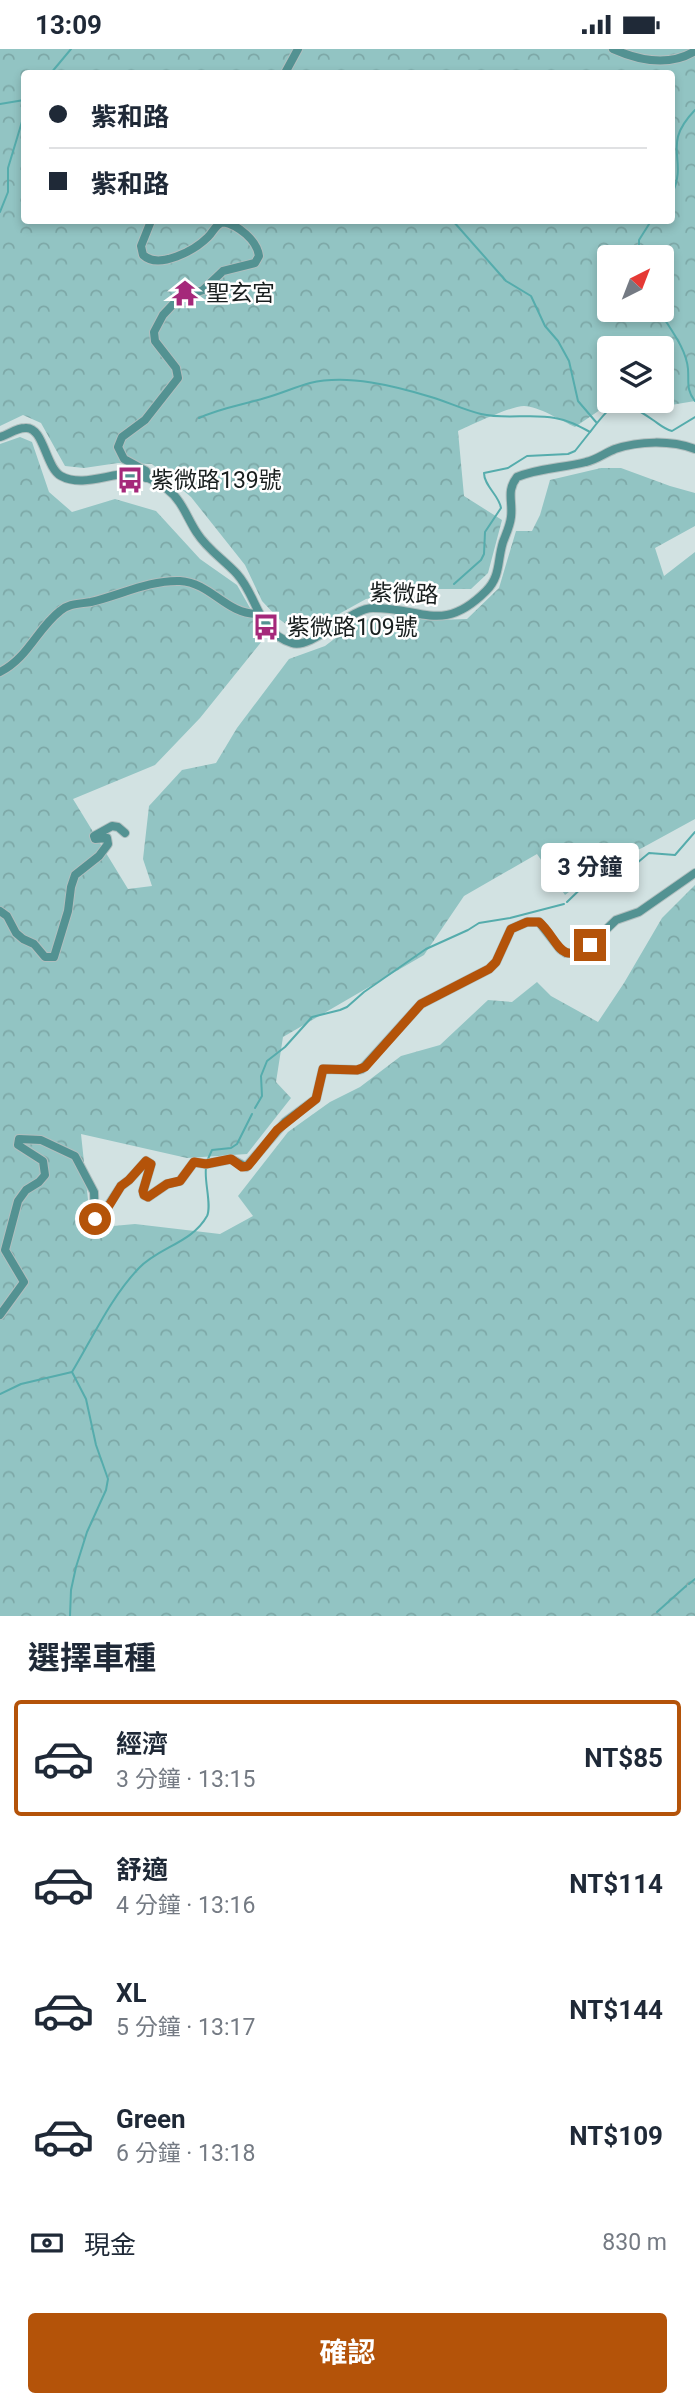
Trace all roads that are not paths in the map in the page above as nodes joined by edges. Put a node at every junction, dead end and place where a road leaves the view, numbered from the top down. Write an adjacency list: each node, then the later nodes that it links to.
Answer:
1 (298, 49): 4 (street)
2 (613, 49): 3 (street)
3 (695, 51)
4 (287, 70)
5 (150, 224): 6 (street, 紫微路)
6 (218, 224)
7 (230, 224): 10 (street, 紫微路)
8 (0, 437): 10 (street)
9 (695, 449): 11 (street, 紫微路)
10 (146, 478): 11 (street, 紫微路)
11 (258, 614): 12 (street)
12 (0, 672)
13 (125, 833): 15 (street)
14 (695, 873): 16 (street)
15 (0, 911)
16 (0, 1315)

